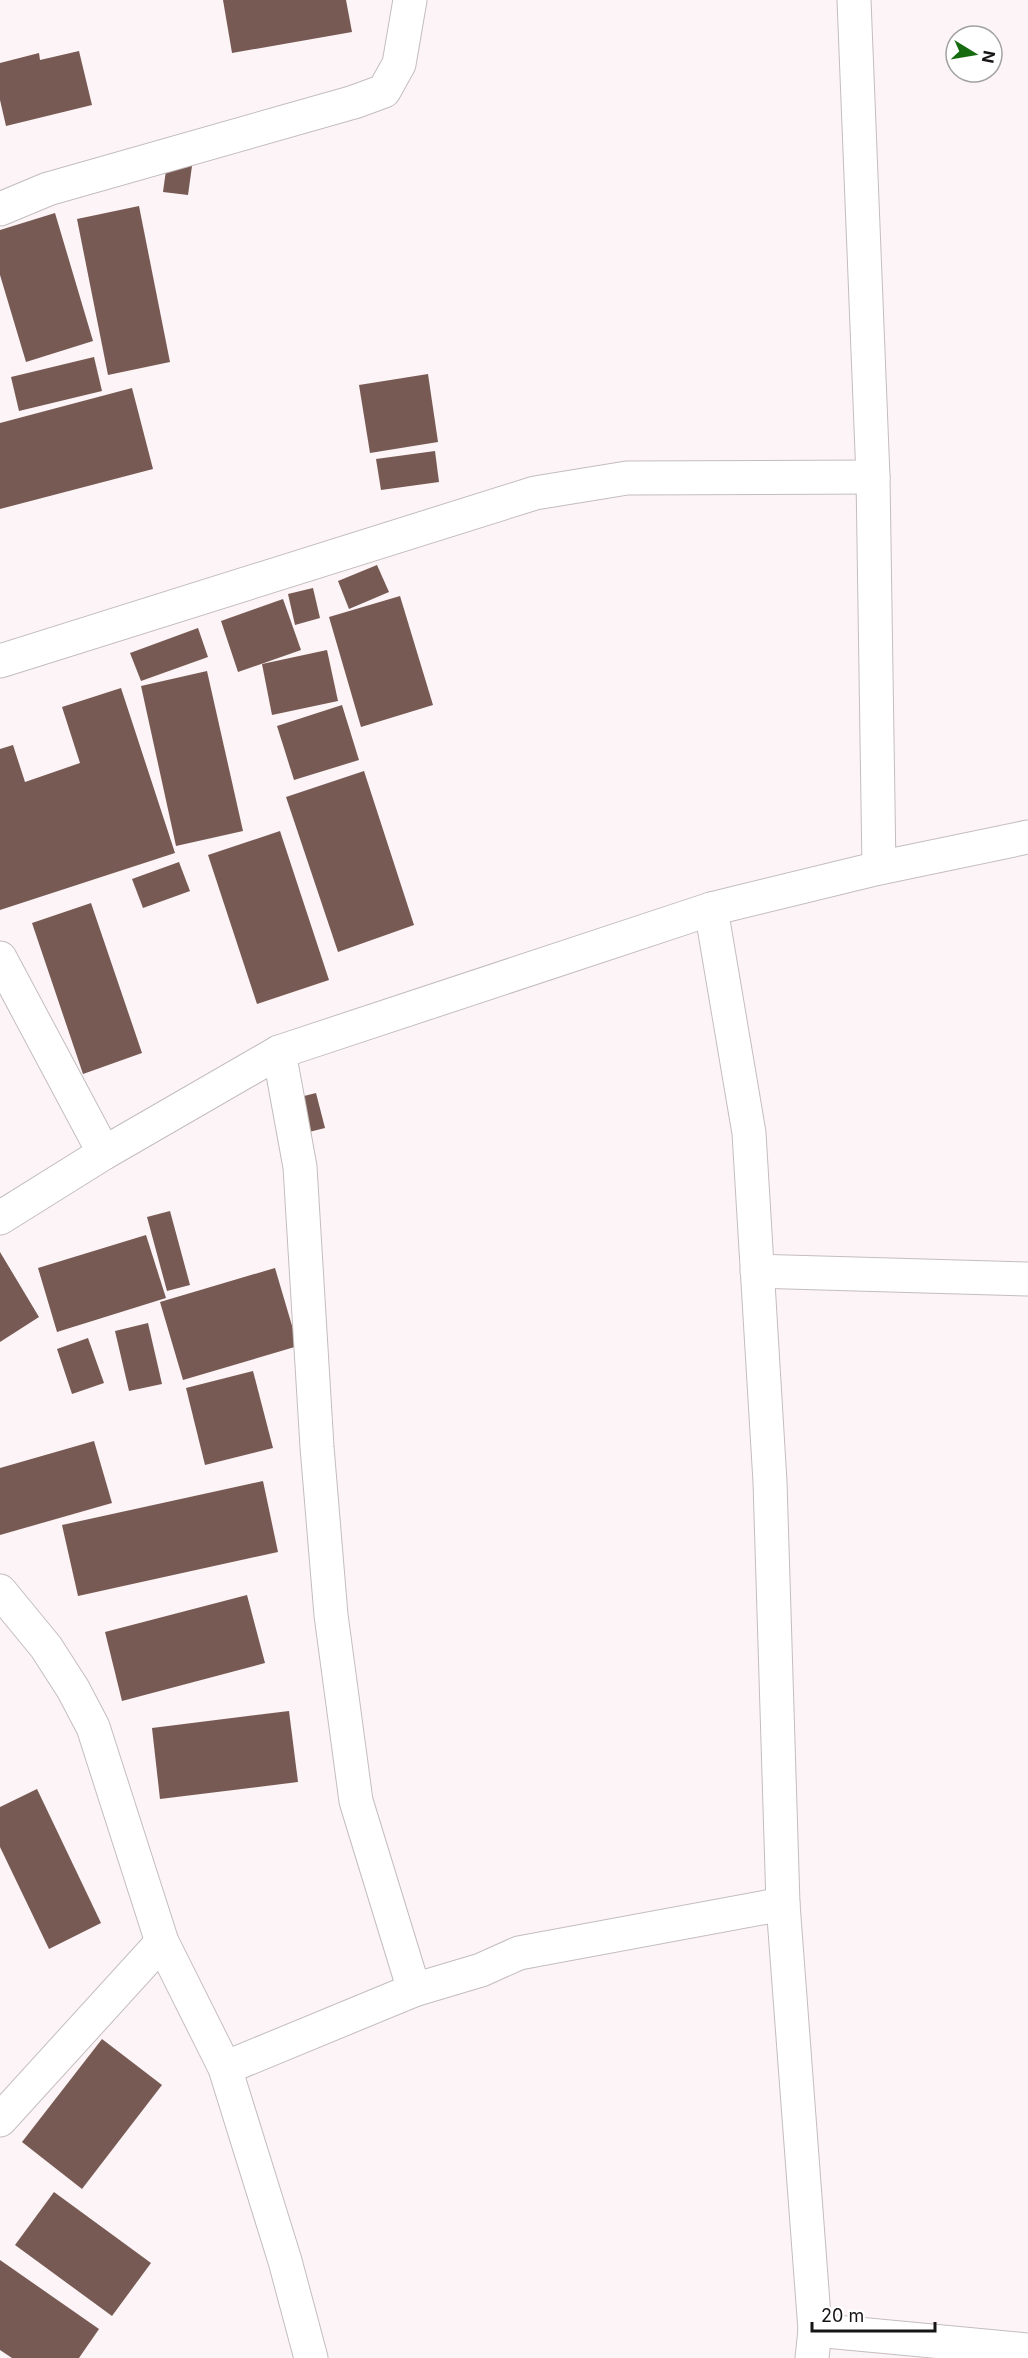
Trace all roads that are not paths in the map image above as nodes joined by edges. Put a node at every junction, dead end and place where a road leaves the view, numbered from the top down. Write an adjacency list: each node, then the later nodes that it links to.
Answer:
1 (410, 0): 3 (street)
2 (854, 0): 4 (street)
3 (0, 209)
4 (873, 477): 5 (street); 7 (street)
5 (0, 661)
6 (1028, 837): 7 (street)
7 (879, 868): 8 (street)
8 (711, 909): 10 (street); 13 (street)
9 (0, 958): 11 (street)
10 (279, 1052): 11 (street); 18 (street)
11 (104, 1154): 12 (street)
12 (0, 1218)
13 (757, 1271): 14 (street); 16 (street)
14 (1028, 1279)
15 (0, 1591): 17 (street)
16 (783, 1904): 18 (street); 21 (street)
17 (162, 1942): 19 (street); 20 (street)
18 (414, 1990): 19 (street)
19 (225, 2068): 23 (street)
20 (0, 2120)
21 (813, 2344): 22 (street)
22 (1028, 2350)
23 (311, 2358)

